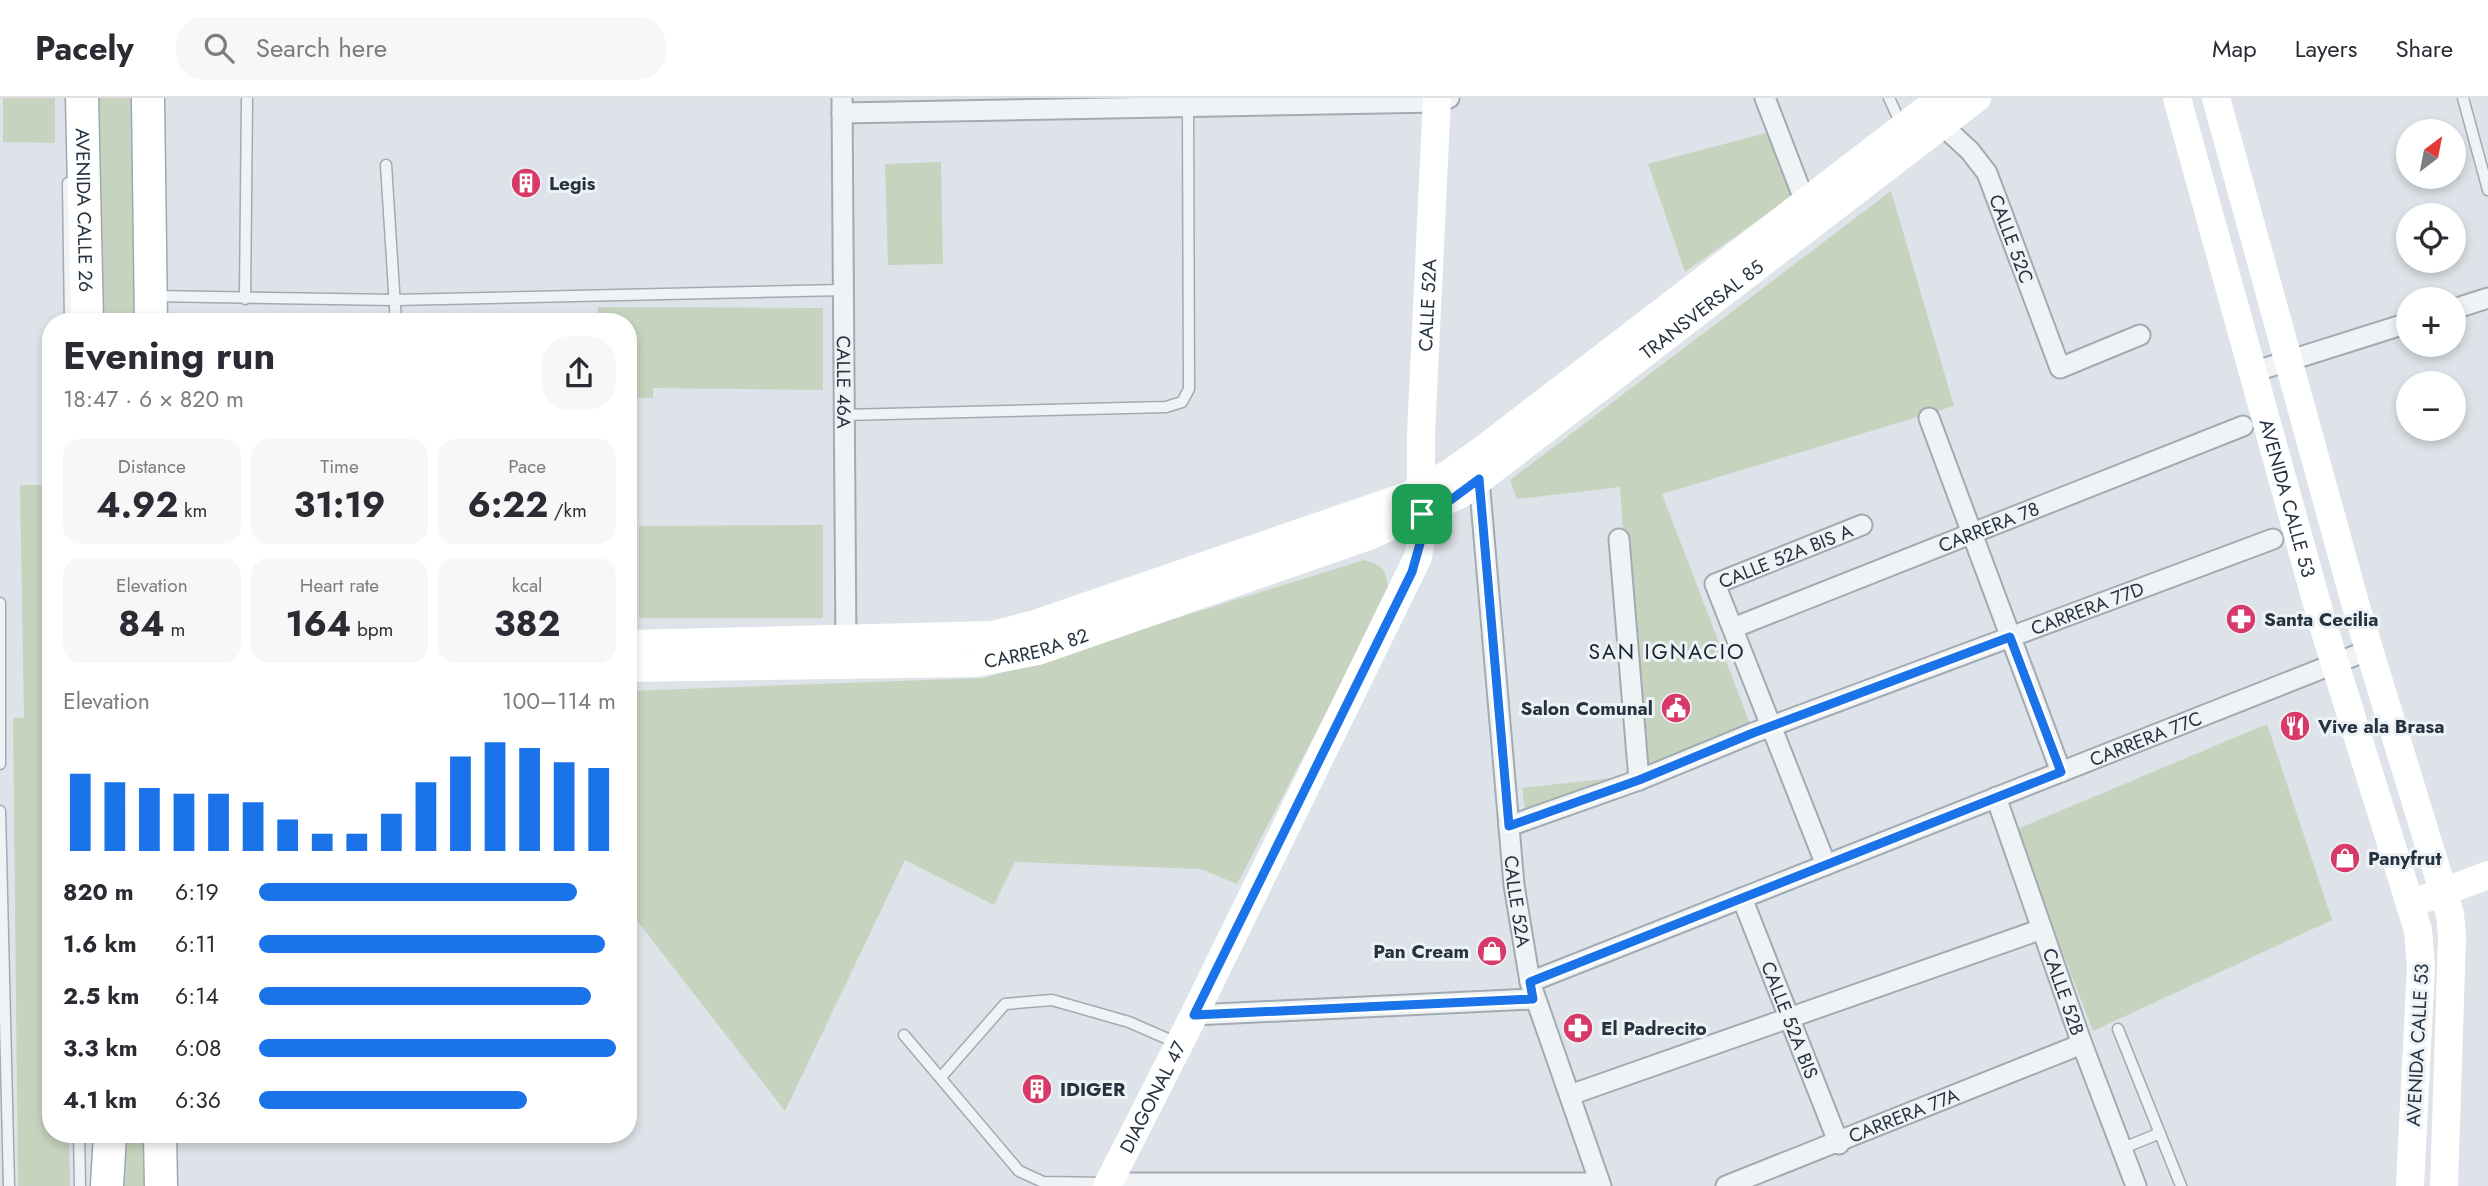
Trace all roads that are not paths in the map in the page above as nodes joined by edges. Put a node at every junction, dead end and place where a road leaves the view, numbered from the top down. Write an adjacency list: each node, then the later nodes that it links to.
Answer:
1 (82, 98): 27 (main road, AVENIDA CALLE 26)
2 (148, 98): 25 (main road)
3 (247, 98): 22 (lane)
4 (1765, 98): 19 (street)
5 (1889, 98): 15 (lane)
6 (1977, 98): 14 (street, TRANSVERSAL 85)
7 (2177, 98): 32 (street, AVENIDA CALLE 53)
8 (2216, 98): 31 (street, AVENIDA CALLE 53)
9 (2463, 98): 18 (lane)
10 (1441, 99): 11 (street); 37 (street, CALLE 52A)
11 (1237, 102): 13 (street)
12 (842, 106): 13 (street); 20 (street, CALLE 46A)
13 (1188, 107): 33 (lane)
14 (1942, 112): 15 (street, TRANSVERSAL 85); 30 (street, CALLE 52C)
15 (1909, 137): 19 (street, TRANSVERSAL 85); 36 (street, TRANSVERSAL 85)
16 (386, 165): 23 (lane)
17 (68, 175): 26 (lane)
18 (2488, 190)
19 (1805, 202): 37 (street, TRANSVERSAL 85)
20 (844, 290): 23 (lane); 33 (street, CALLE 46A)
21 (2488, 298): 24 (street)
22 (245, 299): 23 (lane); 25 (lane)
23 (395, 300): 28 (lane)
24 (2466, 305)
25 (151, 309)
26 (70, 313)
27 (87, 313)
28 (396, 313)
29 (2396, 327): 31 (street)
30 (2140, 335)
31 (2288, 361): 32 (street); 46 (street, AVENIDA CALLE 53)
32 (2253, 372): 48 (street, AVENIDA CALLE 53)
33 (845, 415): 47 (street, CALLE 46A)
34 (1928, 418): 39 (street)
35 (2243, 426): 39 (street, CARRERA 78)
36 (1479, 479): 37 (street, TRANSVERSAL 85); 56 (street, CALLE 52A)
37 (1422, 502): 47 (street, CARRERA 82); 64 (street, DIAGONAL 47)
38 (1862, 525): 43 (street, CALLE 52A BIS A)
39 (1971, 533): 43 (street, CARRERA 78); 44 (street)
40 (1619, 538): 53 (street)
41 (2273, 539): 44 (street, CARRERA 77D)
42 (0, 603): 51 (lane)
43 (1733, 628): 50 (street, CALLE 52A BIS A)
44 (2010, 637): 50 (street, CARRERA 77D); 52 (street)
45 (637, 644): 47 (street, CARRERA 82)
46 (2369, 650): 48 (street, CARRERA 77C); 59 (street, AVENIDA CALLE 53)
47 (846, 651): 49 (street, CARRERA 82)
48 (2335, 663): 52 (street, CARRERA 77C); 61 (street, AVENIDA CALLE 53)
49 (637, 667)
50 (1771, 726): 53 (street, CARRERA 77D); 57 (street, CALLE 52A BIS A)
51 (0, 764)
52 (2061, 772): 54 (street, CARRERA 77C)
53 (1639, 780): 56 (street, CARRERA 77D)
54 (1996, 797): 57 (street, CARRERA 77C); 62 (street, CALLE 52B)
55 (0, 811): 81 (lane)
56 (1509, 826): 63 (street, CALLE 52A)
57 (1826, 865): 60 (street, CARRERA 77C)
58 (2488, 875): 59 (street)
59 (2442, 892): 61 (street); 90 (street, AVENIDA CALLE 53)
60 (1742, 898): 63 (street, CARRERA 77C); 65 (street, CALLE 52A BIS)
61 (2411, 903): 89 (street, AVENIDA CALLE 53)
62 (2042, 929): 65 (street); 69 (street, CALLE 52B)
63 (1531, 990): 64 (street, CARRERA 77C); 71 (street, CALLE 52A)
64 (1194, 1015): 68 (street, DIAGONAL 47)
65 (1790, 1018): 71 (street); 77 (street, CALLE 52A BIS)
66 (2118, 1029): 72 (lane)
67 (904, 1035): 70 (lane)
68 (1180, 1044): 70 (lane); 79 (street, DIAGONAL 47)
69 (2082, 1044): 77 (street, CARRERA 77A); 78 (street, CALLE 52B)
70 (942, 1076): 79 (lane)
71 (1570, 1095): 80 (street, CALLE 52A)
72 (2160, 1133): 78 (lane); 88 (lane)
73 (79, 1143): 82 (lane)
74 (97, 1143): 83 (main road)
75 (109, 1143): 84 (main road)
76 (160, 1143): 85 (main road)
77 (1839, 1144): 86 (street, CARRERA 77A)
78 (2121, 1149): 87 (street, CALLE 52B)
79 (1108, 1184): 80 (street)
80 (1600, 1184)
81 (9, 1186)
82 (80, 1186)
83 (99, 1186)
84 (107, 1186)
85 (161, 1186)
86 (1726, 1186)
87 (2136, 1186)
88 (2181, 1186)
89 (2410, 1186)
90 (2444, 1186)

